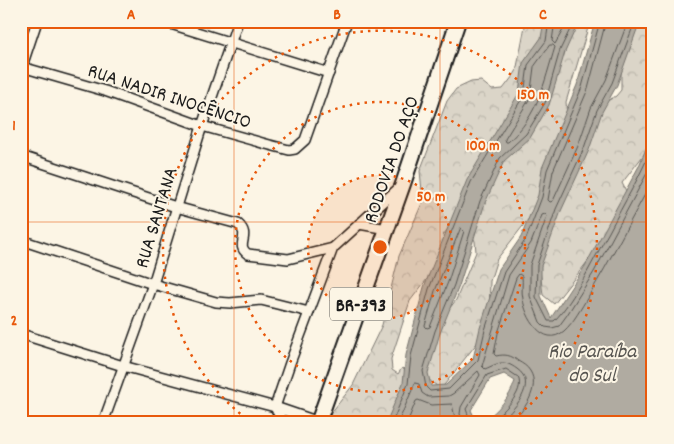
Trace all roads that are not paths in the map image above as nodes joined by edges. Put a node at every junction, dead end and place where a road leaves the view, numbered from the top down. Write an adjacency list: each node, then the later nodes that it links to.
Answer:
1 (37, 21): 7 (street)
2 (161, 21): 6 (street)
3 (238, 21): 6 (street, RUA SANTANA)
4 (347, 21): 8 (street)
5 (458, 21): 11 (highway, RODOVIA DO AÇO / BR-393)
6 (230, 43): 8 (street); 9 (street, RUA SANTANA)
7 (22, 68): 9 (street, RUA NADIR INOCÊNCIO)
8 (329, 73): 9 (street, RUA NADIR INOCÊNCIO)
9 (202, 126): 12 (street, RUA SANTANA)
10 (21, 156): 12 (street)
11 (403, 184): 13 (street); 14 (highway, RODOVIA DO AÇO / BR-393)
12 (176, 207): 16 (street); 17 (street, RUA SANTANA)
13 (359, 224): 14 (street); 16 (street)
14 (387, 229): 22 (highway, RODOVIA DO AÇO / BR-393)
15 (21, 240): 17 (street)
16 (333, 248): 18 (street)
17 (153, 284): 18 (street); 20 (street, RUA SANTANA)
18 (309, 312): 21 (street)
19 (21, 334): 20 (street)
20 (124, 366): 21 (street); 23 (street, RUA SANTANA)
21 (275, 407): 22 (street); 24 (street)
22 (319, 422)
23 (103, 423)
24 (283, 423)

